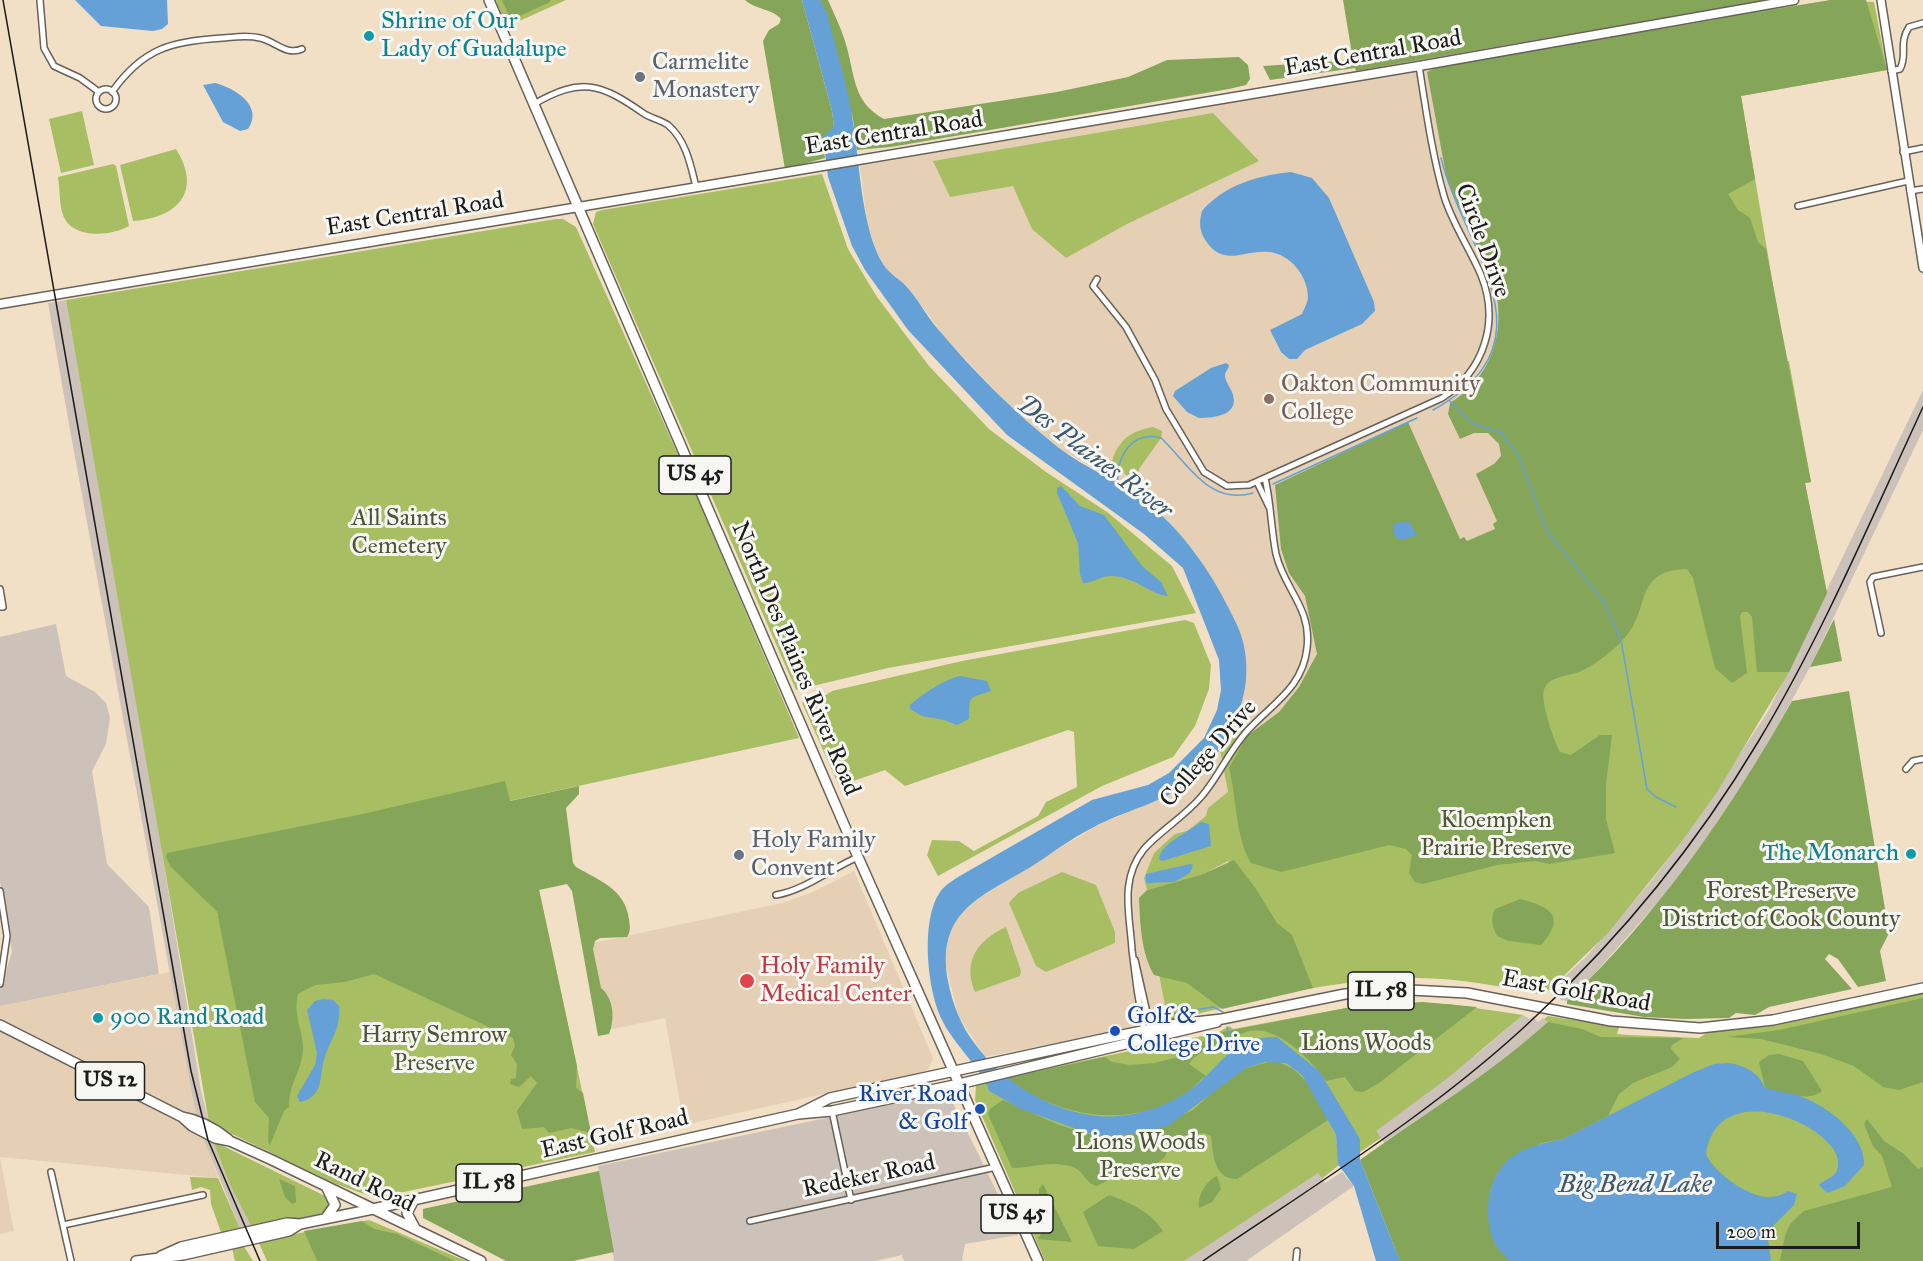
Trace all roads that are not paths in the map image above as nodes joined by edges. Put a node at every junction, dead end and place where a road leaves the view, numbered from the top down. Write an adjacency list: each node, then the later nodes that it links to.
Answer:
1 (40, 0): 9 (street)
2 (489, 0): 11 (main road, North Des Plaines River Road / US 45)
3 (1794, 0): 7 (main road, East Central Road)
4 (1881, 0): 8 (street)
5 (1923, 23): 8 (street)
6 (302, 49): 10 (street)
7 (1419, 66): 15 (main road, East Central Road); 24 (street, Circle Drive)
8 (1891, 71): 13 (street)
9 (99, 92): 10 (street); 10 (street)
10 (112, 92)
11 (532, 105): 15 (street); 19 (main road, North Des Plaines River Road / US 45)
12 (1923, 148): 13 (street)
13 (1903, 152): 14 (street)
14 (1908, 181): 17 (street); 18 (street)
15 (696, 188): 19 (main road, East Central Road)
16 (1923, 189): 17 (street)
17 (1910, 191): 20 (street)
18 (1798, 206)
19 (577, 207): 23 (main road, East Central Road); 33 (main road, North Des Plaines River Road / US 45)
20 (1920, 234): 21 (street)
21 (1923, 268)
22 (1097, 279): 25 (street, Circle Drive)
23 (0, 304)
24 (1265, 478): 25 (street, Circle Drive); 26 (street, College Drive)
25 (1257, 482): 26 (street, College Drive)
26 (1271, 510): 40 (street, College Drive)
27 (1923, 567): 30 (street)
28 (0, 589): 29 (street)
29 (2, 607)
30 (1881, 633)
31 (1923, 759): 32 (street)
32 (1906, 769)
33 (858, 857): 35 (street); 41 (main road, North Des Plaines River Road / US 45)
34 (0, 891): 36 (street)
35 (776, 895)
36 (2, 973): 37 (street)
37 (0, 984)
38 (1923, 988): 40 (main road, East Golf Road / IL 58)
39 (0, 1025): 47 (main road, Rand Road / US 12)
40 (1148, 1033): 41 (main road, East Golf Road / IL 58); 42 (main road, East Golf Road / IL 58)
41 (954, 1073): 42 (main road, North Des Plaines River Road / US 45); 44 (main road, East Golf Road / IL 58)
42 (959, 1084): 43 (main road, East Golf Road / IL 58); 45 (main road, North Des Plaines River Road / US 45)
43 (832, 1111): 44 (main road, East Golf Road / IL 58); 50 (street)
44 (798, 1113): 49 (main road, East Golf Road / IL 58)
45 (996, 1167): 50 (street, Redeker Road); 60 (main road, US 45)
46 (51, 1172): 54 (street)
47 (326, 1186): 51 (main road, Rand Road / US 12); 52 (main road)
48 (203, 1195): 54 (street)
49 (414, 1200): 51 (main road, East Golf Road / IL 58); 55 (main road)
50 (851, 1200): 53 (street, Redeker Road)
51 (373, 1209): 52 (main road, East Golf Road / IL 58); 55 (main road, Rand Road / US 12)
52 (325, 1219): 58 (main road, East Golf Road / IL 58)
53 (750, 1221)
54 (63, 1225): 57 (street)
55 (416, 1230): 59 (main road, Rand Road / US 12)
56 (1297, 1251): 61 (street)
57 (71, 1261)
58 (136, 1261)
59 (480, 1261)
60 (1038, 1261)
61 (1296, 1261)

